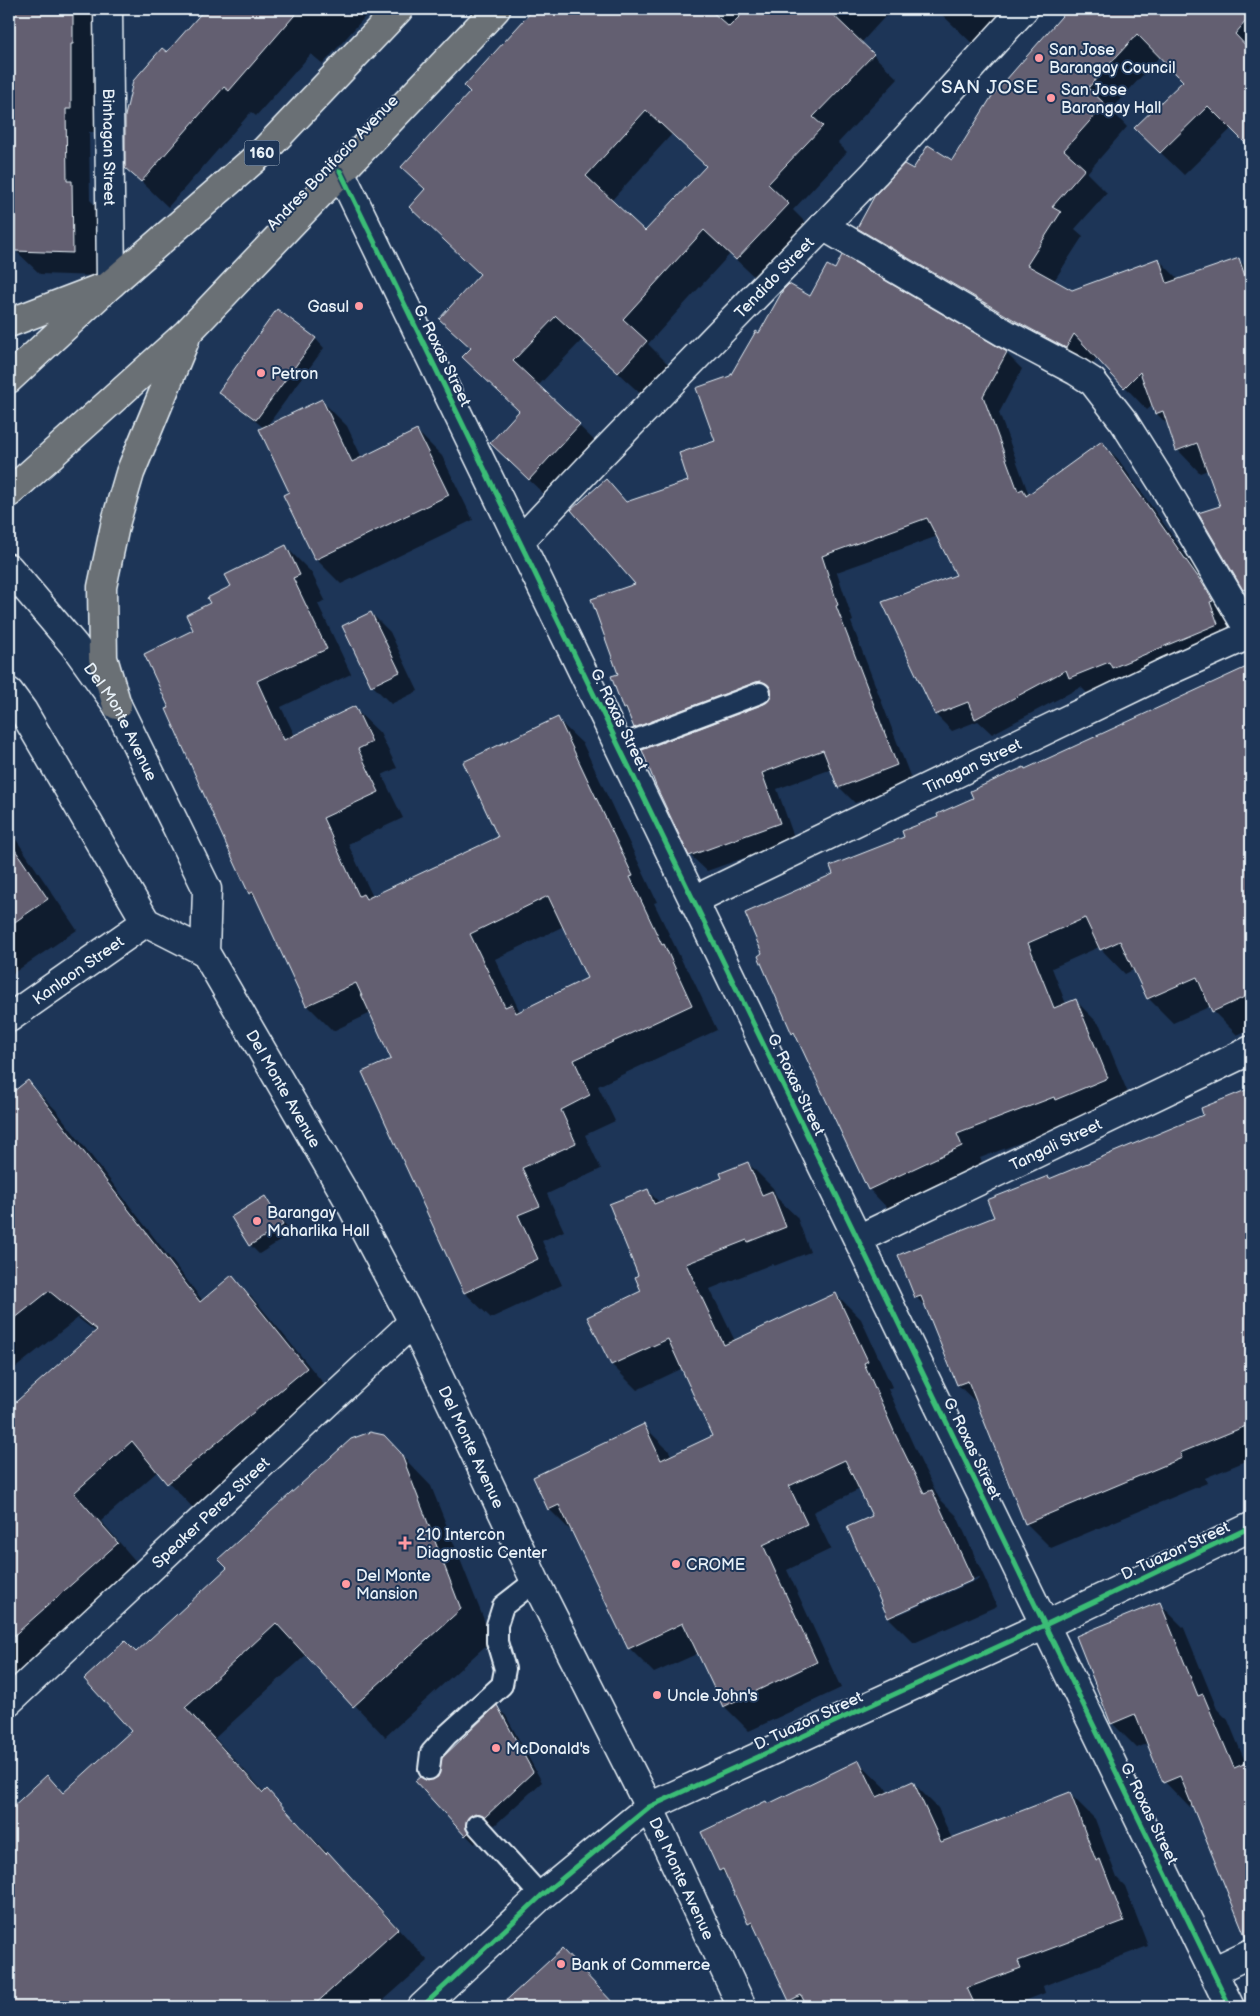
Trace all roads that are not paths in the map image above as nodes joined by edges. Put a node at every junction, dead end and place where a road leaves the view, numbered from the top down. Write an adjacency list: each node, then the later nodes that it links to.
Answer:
1 (108, 9): 7 (street, Binhagan Street)
2 (399, 9): 7 (main road, 160)
3 (496, 9): 5 (main road, Andres Bonifacio Avenue)
4 (1024, 9): 6 (street, Tendido Street)
5 (340, 171): 9 (main road, Andres Bonifacio Avenue); 12 (street, G. Roxas Street)
6 (823, 226): 12 (street, Tendido Street); 14 (street)
7 (111, 284): 8 (main road); 10 (main road, 160)
8 (9, 323)
9 (187, 334): 11 (main road, Andres Bonifacio Avenue); 17 (main road)
10 (9, 379)
11 (9, 493)
12 (520, 541): 18 (street, G. Roxas Street)
13 (9, 568): 17 (street, Del Monte Avenue)
14 (1251, 634): 19 (street, Tinagan Street)
15 (760, 693): 18 (lane)
16 (12, 698): 20 (street)
17 (117, 705): 21 (street, Del Monte Avenue)
18 (619, 746): 19 (street, G. Roxas Street)
19 (694, 900): 24 (street, G. Roxas Street)
20 (146, 922): 21 (street); 22 (street, Kanlaon Street)
21 (205, 952): 25 (street, Del Monte Avenue)
22 (9, 1018)
23 (1251, 1050): 24 (street, Tangali Street)
24 (858, 1239): 28 (street, G. Roxas Street)
25 (412, 1322): 27 (street, Del Monte Avenue); 29 (street, Speaker Perez Street)
26 (1251, 1527): 28 (street, D. Tuazon Street)
27 (535, 1581): 30 (lane); 31 (street, Del Monte Avenue)
28 (1045, 1625): 31 (street, D. Tuazon Street); 35 (street, G. Roxas Street)
29 (9, 1701)
30 (429, 1768)
31 (649, 1807): 33 (street, D. Tuazon Street); 37 (street, Del Monte Avenue)
32 (477, 1824): 33 (lane)
33 (541, 1896): 36 (street, D. Tuazon Street)
34 (1251, 1953): 35 (street)
35 (1213, 1971): 38 (street, G. Roxas Street)
36 (422, 2007)
37 (742, 2007)
38 (1230, 2007)

